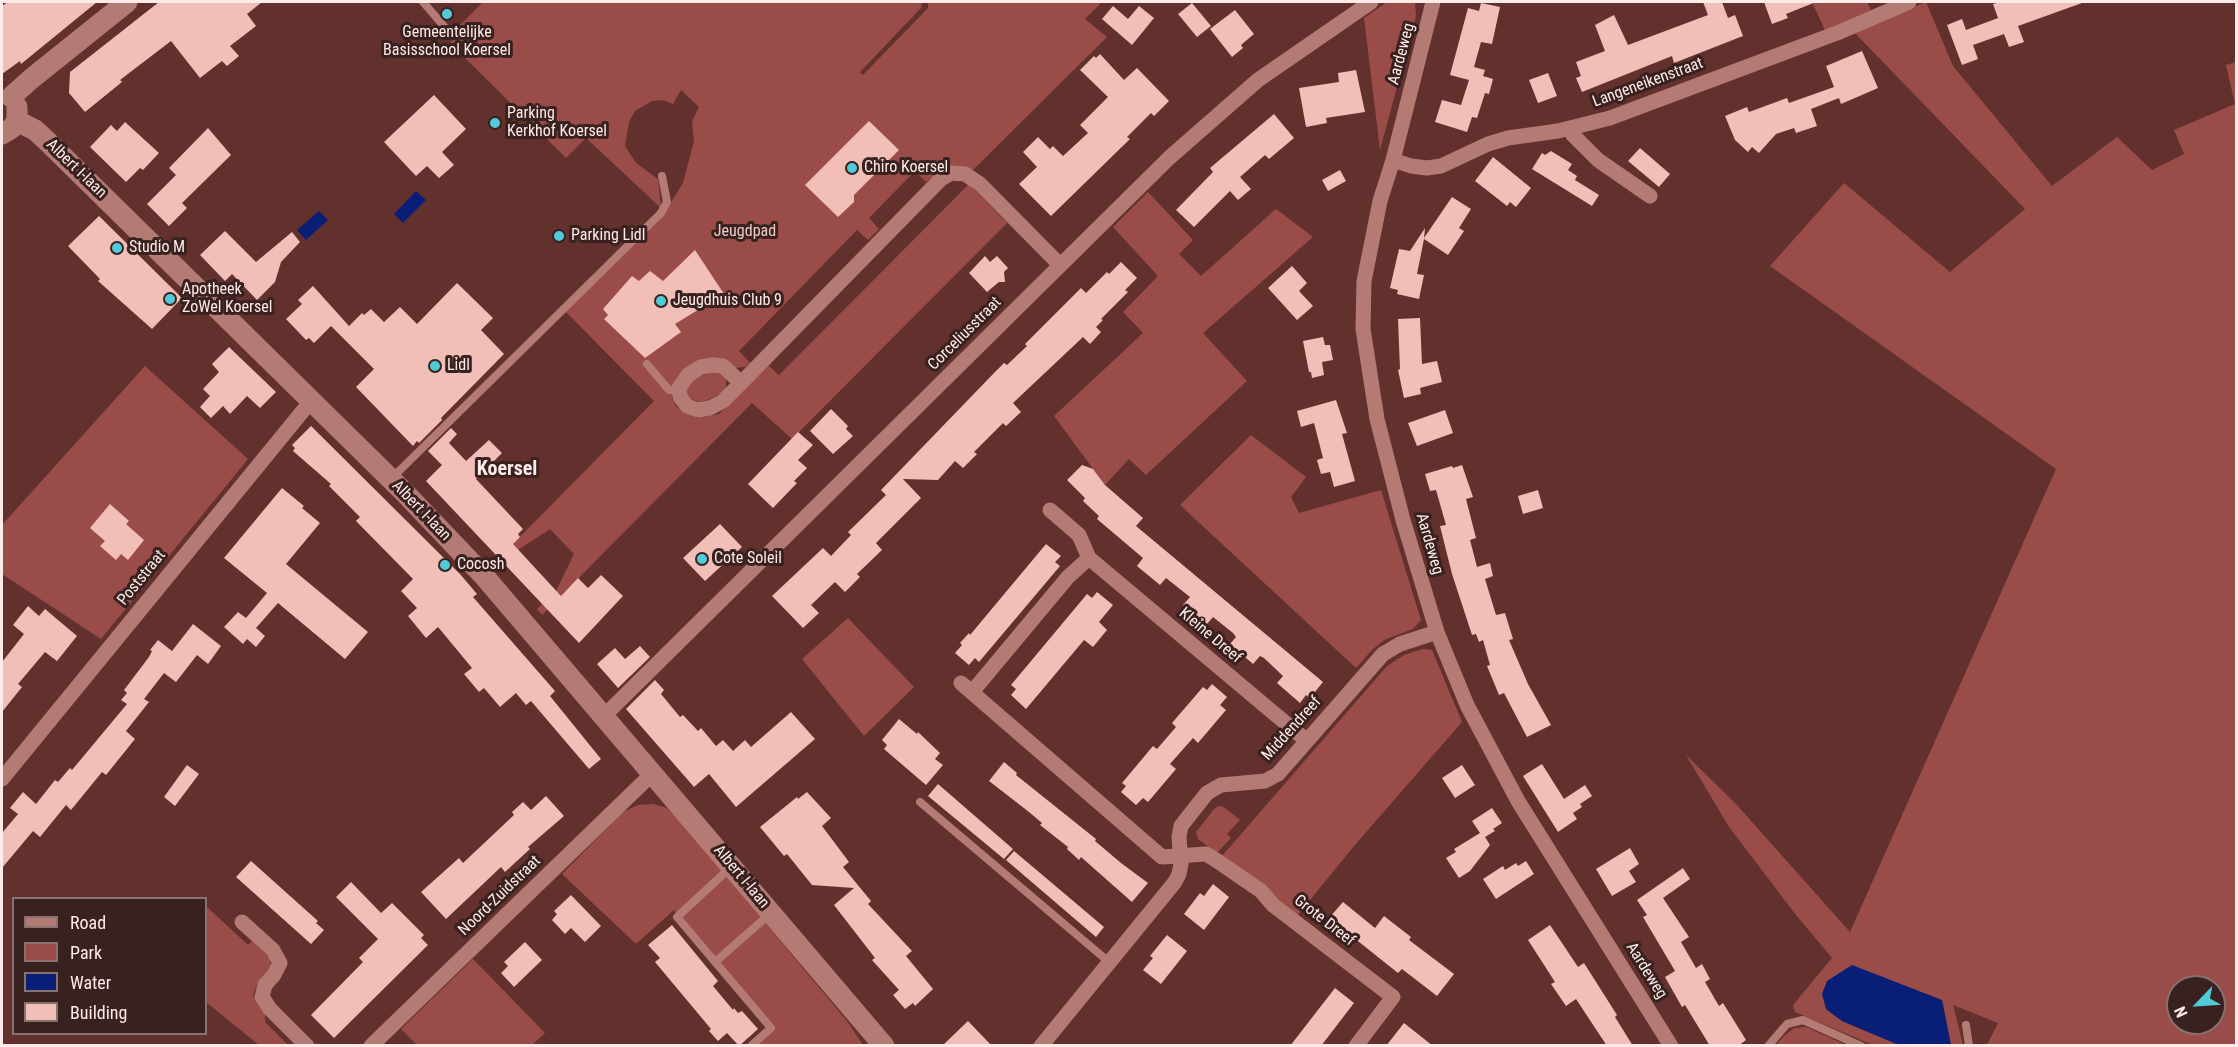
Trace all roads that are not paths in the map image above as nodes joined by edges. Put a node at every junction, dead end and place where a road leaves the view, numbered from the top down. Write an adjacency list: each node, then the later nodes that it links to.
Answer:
1 (127, 2): 7 (street)
2 (423, 2): 6 (lane)
3 (1371, 2): 13 (street, Corceliusstraat)
4 (1433, 2): 10 (street, Aardeweg)
5 (1909, 2): 9 (street, Langeneikenstraat)
6 (444, 35)
7 (6, 94): 8 (street)
8 (9, 127): 17 (street, Albert I-laan)
9 (1570, 128): 10 (street, Langeneikenstraat); 12 (street)
10 (1393, 160): 21 (street, Aardeweg)
11 (662, 176): 18 (lane)
12 (1650, 196)
13 (1060, 266): 15 (street); 22 (street, Corceliusstraat)
14 (647, 364): 16 (lane)
15 (741, 383): 16 (street); 16 (street)
16 (679, 390)
17 (311, 401): 18 (street, Albert I-laan); 25 (street, Poststraat)
18 (391, 480): 22 (street, Albert I-laan)
19 (1050, 510): 20 (street, Kleine Dreef)
20 (1089, 558): 23 (street, Kleine Dreef); 27 (street)
21 (1437, 632): 23 (street, Middendreef); 40 (street, Aardeweg)
22 (604, 716): 24 (street, Albert I-laan)
23 (1307, 741): 27 (street, Middendreef)
24 (653, 773): 28 (street, Albert I-laan); 36 (street, Noord-Zuidstraat)
25 (2, 779)
26 (920, 802): 32 (lane)
27 (1181, 856): 32 (street, Middendreef); 39 (street, Grote Dreef)
28 (731, 866): 29 (street, Albert I-laan); 31 (lane)
29 (771, 913): 31 (lane); 37 (street, Albert I-laan)
30 (242, 922): 35 (street)
31 (715, 962): 34 (lane)
32 (1109, 962): 38 (street, Middendreef)
33 (1966, 1025): 43 (lane)
34 (752, 1045)
35 (306, 1046)
36 (371, 1046)
37 (884, 1046)
38 (1041, 1046)
39 (1356, 1046)
40 (1671, 1046)
41 (1768, 1046): 42 (lane)
42 (1862, 1046)
43 (1969, 1046)

